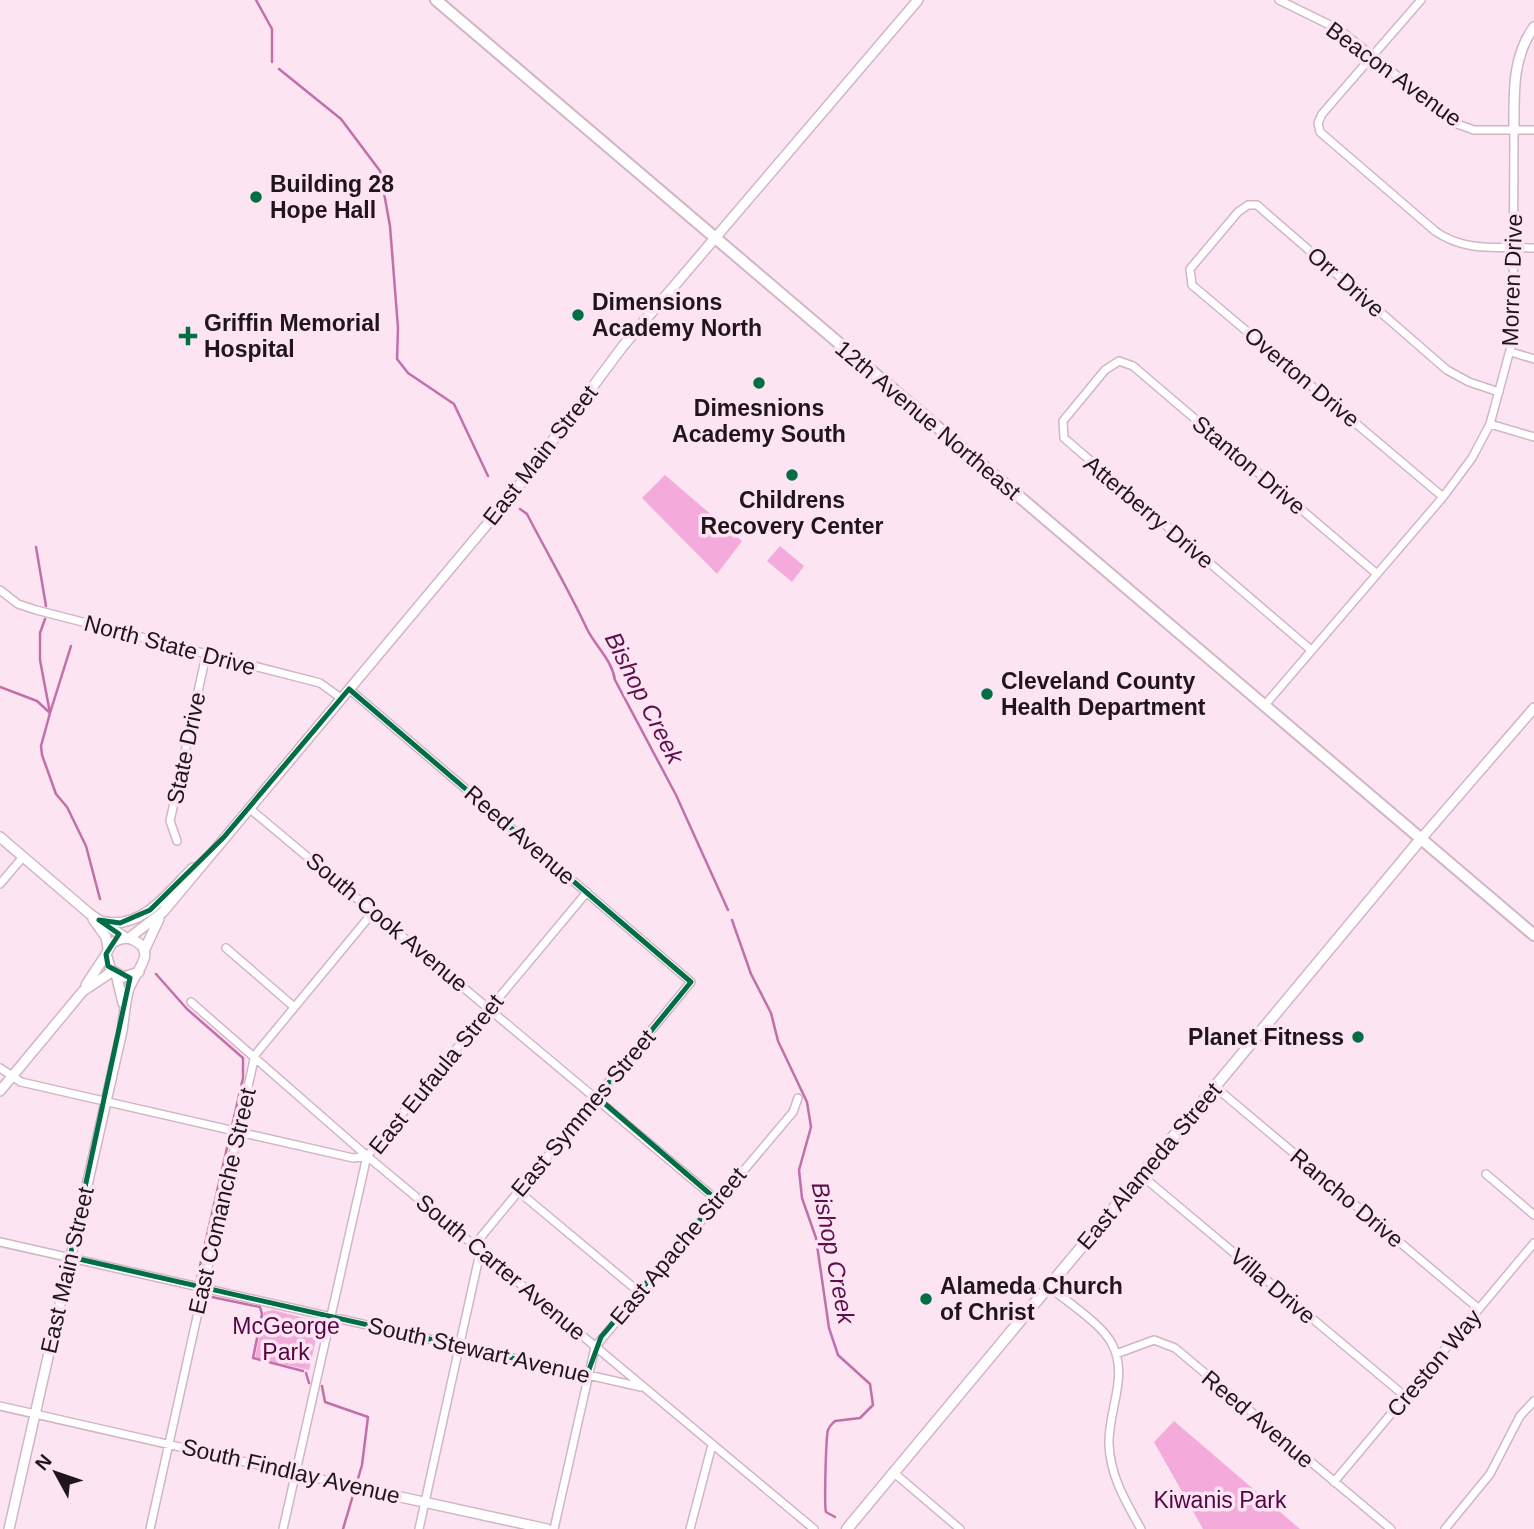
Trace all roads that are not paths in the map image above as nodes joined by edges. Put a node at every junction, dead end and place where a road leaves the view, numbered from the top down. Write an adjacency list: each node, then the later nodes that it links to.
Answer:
1 (436, 0): 9 (main road, 12th Avenue Northeast)
2 (918, 0): 9 (street, East Main Street)
3 (1421, 0): 6 (street)
4 (1285, 1): 6 (street, Beacon Avenue)
5 (1534, 27): 7 (street, Morren Drive)
6 (1373, 55): 7 (street, Beacon Avenue); 10 (street)
7 (1514, 130): 8 (street, Beacon Avenue); 10 (street, Morren Drive)
8 (1534, 130)
9 (714, 238): 24 (street, East Main Street); 26 (main road, 12th Avenue Northeast)
10 (1515, 247): 11 (street); 13 (street, Morren Drive)
11 (1534, 248)
12 (1206, 251): 16 (street, Orr Drive); 19 (street, Overton Drive)
13 (1511, 352): 14 (street); 16 (street, Morren Drive)
14 (1534, 359)
15 (1119, 361): 20 (street, Stanton Drive); 22 (street, Atterberry Drive)
16 (1499, 392): 17 (street, Morren Drive)
17 (1489, 424): 18 (street); 19 (street, Morren Drive)
18 (1534, 437)
19 (1443, 497): 20 (street, Morren Drive)
20 (1377, 574): 22 (street, Morren Drive)
21 (0, 590): 23 (street, North State Drive)
22 (1311, 650): 26 (street, Morren Drive)
23 (206, 655): 25 (street, North State Drive); 32 (street, State Drive)
24 (349, 689): 25 (street, East Main Street); 35 (street, Reed Avenue)
25 (341, 698): 28 (street, East Main Street)
26 (1264, 706): 31 (main road, 12th Avenue Northeast)
27 (1534, 708): 31 (street, East Alameda Street)
28 (249, 808): 30 (street, East Main Street); 36 (street, South Cook Avenue)
29 (0, 837): 33 (street)
30 (225, 837): 37 (street, East Main Street); 39 (street)
31 (1420, 840): 40 (main road, 12th Avenue Northeast); 56 (main road, East Alameda Street)
32 (177, 841)
33 (23, 857): 34 (street); 38 (street)
34 (0, 884)
35 (587, 892): 47 (street, Reed Avenue); 51 (street, East Eufaula Street)
36 (374, 911): 50 (street, East Comanche Street); 51 (street, South Cook Avenue)
37 (163, 912): 41 (street, East Main Street); 44 (street, East Main Street)
38 (90, 914): 39 (street); 43 (street)
39 (99, 920): 41 (street)
40 (1534, 935)
41 (127, 938): 43 (street); 44 (street)
42 (226, 948): 50 (street)
43 (107, 951): 46 (street); 48 (street)
44 (144, 951): 45 (street)
45 (139, 972): 46 (street); 52 (street, East Main Street)
46 (115, 973): 48 (street); 52 (street, East Main Street)
47 (691, 982): 58 (street, East Symmes Street)
48 (83, 991): 55 (street)
49 (191, 1002): 53 (street, South Carter Avenue)
50 (293, 1006): 53 (street, East Comanche Street)
51 (490, 1007): 58 (street, South Cook Avenue); 62 (street, East Eufaula Street)
52 (125, 1010): 60 (street, East Main Street)
53 (255, 1055): 61 (street, East Comanche Street); 62 (street, South Carter Avenue)
54 (0, 1068): 55 (street)
55 (12, 1077): 57 (street); 60 (street)
56 (1214, 1086): 64 (main road, East Alameda Street); 75 (street, Rancho Drive)
57 (0, 1091)
58 (597, 1097): 65 (street, East Symmes Street); 66 (street, South Cook Avenue)
59 (798, 1098): 66 (street, East Apache Street)
60 (106, 1101): 61 (street); 71 (street, East Main Street)
61 (236, 1131): 62 (street); 73 (street, East Comanche Street)
62 (367, 1156): 70 (street, South Carter Avenue); 76 (street, East Eufaula Street)
63 (1486, 1174): 67 (street)
64 (1141, 1175): 72 (main road, East Alameda Street); 82 (street, Villa Drive)
65 (517, 1191): 70 (street, East Symmes Street); 74 (street)
66 (718, 1200): 74 (street, East Apache Street)
67 (1534, 1215)
68 (0, 1242): 71 (street, South Stewart Avenue)
69 (1534, 1243): 75 (street, Creston Way)
70 (478, 1246): 77 (street, East Symmes Street); 78 (street, South Carter Avenue)
71 (70, 1258): 73 (street, South Stewart Avenue); 85 (street, East Main Street)
72 (1048, 1286): 79 (street); 88 (main road, East Alameda Street)
73 (203, 1287): 76 (street, South Stewart Avenue); 86 (street, East Comanche Street)
74 (639, 1292): 78 (street, East Apache Street)
75 (1479, 1309): 82 (street, Creston Way)
76 (330, 1316): 77 (street, South Stewart Avenue); 89 (street, East Eufaula Street)
77 (460, 1345): 80 (street, South Stewart Avenue); 92 (street, East Symmes Street)
78 (595, 1347): 80 (street, East Apache Street); 81 (street, South Carter Avenue)
79 (1116, 1354): 90 (street, Reed Avenue); 103 (street)
80 (587, 1375): 81 (street, South Stewart Avenue); 98 (street, East Apache Street)
81 (642, 1387): 87 (street, South Carter Avenue)
82 (1406, 1397): 90 (street, Creston Way)
83 (1534, 1401): 105 (street)
84 (0, 1406): 85 (street, South Findlay Avenue)
85 (35, 1413): 86 (street, South Findlay Avenue); 93 (street, East Main Street)
86 (168, 1443): 89 (street, South Findlay Avenue); 94 (street, East Comanche Street)
87 (712, 1446): 99 (street); 100 (street, South Carter Avenue)
88 (893, 1472): 101 (main road, East Alameda Street); 102 (street)
89 (297, 1473): 91 (street, South Findlay Avenue); 95 (street, East Eufaula Street)
90 (1334, 1482): 104 (street, Reed Avenue)
91 (364, 1489): 92 (street, South Findlay Avenue)
92 (425, 1502): 96 (street, East Symmes Street); 97 (street, South Findlay Avenue)
93 (9, 1529)
94 (150, 1529)
95 (284, 1529)
96 (419, 1529)
97 (547, 1529)
98 (554, 1529)
99 (690, 1529)
100 (814, 1529)
101 (847, 1529)
102 (960, 1529)
103 (1141, 1529)
104 (1391, 1529)
105 (1445, 1529)

